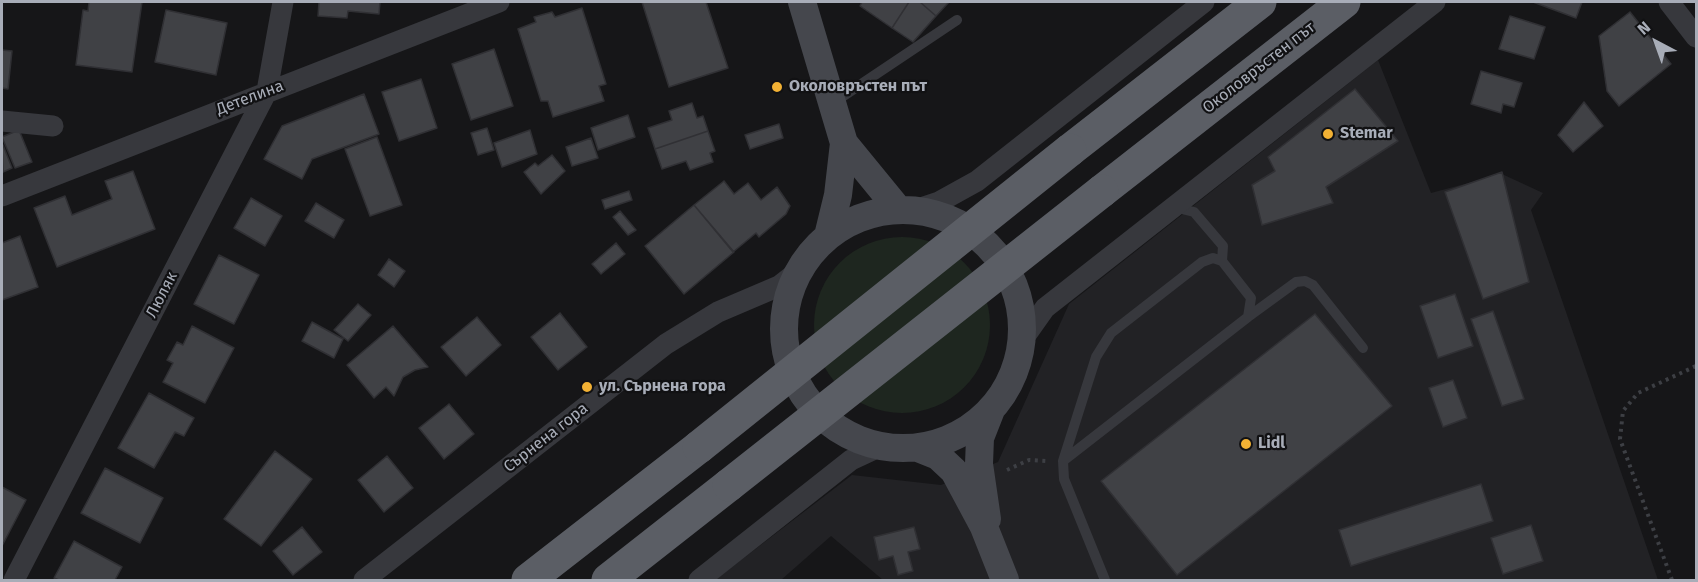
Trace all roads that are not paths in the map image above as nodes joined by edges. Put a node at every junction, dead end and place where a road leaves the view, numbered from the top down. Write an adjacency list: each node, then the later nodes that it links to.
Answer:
1 (283, 2): 11 (street, Люляк)
2 (500, 2): 11 (street, Детелина)
3 (802, 2): 12 (main road)
4 (1204, 2): 18 (street)
5 (1260, 2): 32 (highway, bridge)
6 (1344, 2): 33 (highway, Околовръстен път, bridge)
7 (1435, 2): 17 (street)
8 (1669, 2): 10 (street)
9 (957, 20): 12 (lane)
10 (1696, 37)
11 (267, 92): 16 (street, Детелина); 30 (street, Люляк)
12 (832, 103): 15 (main road)
13 (2, 121): 14 (street)
14 (53, 126)
15 (844, 143): 18 (main road); 19 (main road)
16 (2, 196)
17 (1173, 206): 20 (lane); 23 (street)
18 (908, 209): 19 (main road); 23 (main road)
19 (828, 236): 21 (main road)
20 (1222, 261): 22 (lane); 28 (lane)
21 (797, 272): 26 (main road); 31 (street, Сърнена гора)
22 (1248, 316): 24 (lane); 28 (lane)
23 (1021, 342): 25 (main road)
24 (1363, 348)
25 (992, 410): 27 (main road); 29 (main road)
26 (881, 446): 27 (main road); 34 (street)
27 (918, 448): 29 (main road)
28 (1063, 461): 36 (lane)
29 (993, 550): 35 (main road)
30 (14, 580)
31 (364, 580)
32 (528, 580)
33 (608, 580)
34 (699, 580)
35 (1005, 580)
36 (1105, 580)

